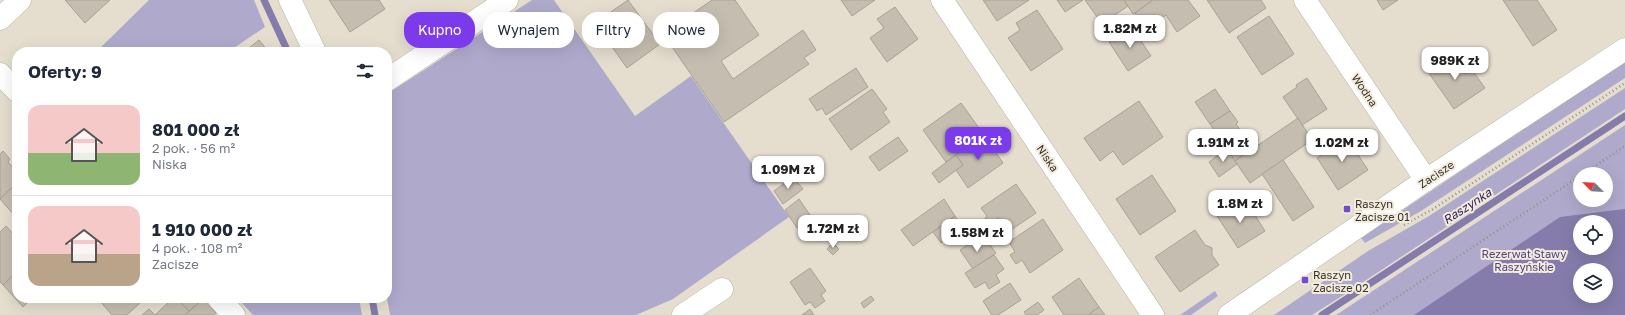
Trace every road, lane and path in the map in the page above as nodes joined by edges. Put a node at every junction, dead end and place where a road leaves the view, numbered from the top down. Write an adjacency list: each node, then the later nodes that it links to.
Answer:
1 (20, 0): 6 (street)
2 (290, 0): 7 (street)
3 (507, 0): 10 (street)
4 (942, 0): 22 (street, Niska)
5 (1305, 0): 15 (street, Wodna)
6 (0, 19)
7 (313, 47)
8 (1625, 49): 15 (street, Zacisze)
9 (0, 74): 12 (street)
10 (392, 77)
11 (1625, 83): 17 (path)
12 (12, 86)
13 (1625, 146): 14 (path)
14 (1594, 167)
15 (1426, 180): 23 (street, Zacisze)
16 (1573, 181): 24 (path)
17 (1402, 226)
18 (722, 289): 21 (street)
19 (223, 303): 20 (street)
20 (234, 315)
21 (683, 315)
22 (1153, 315)
23 (1229, 315)
24 (1370, 315)

